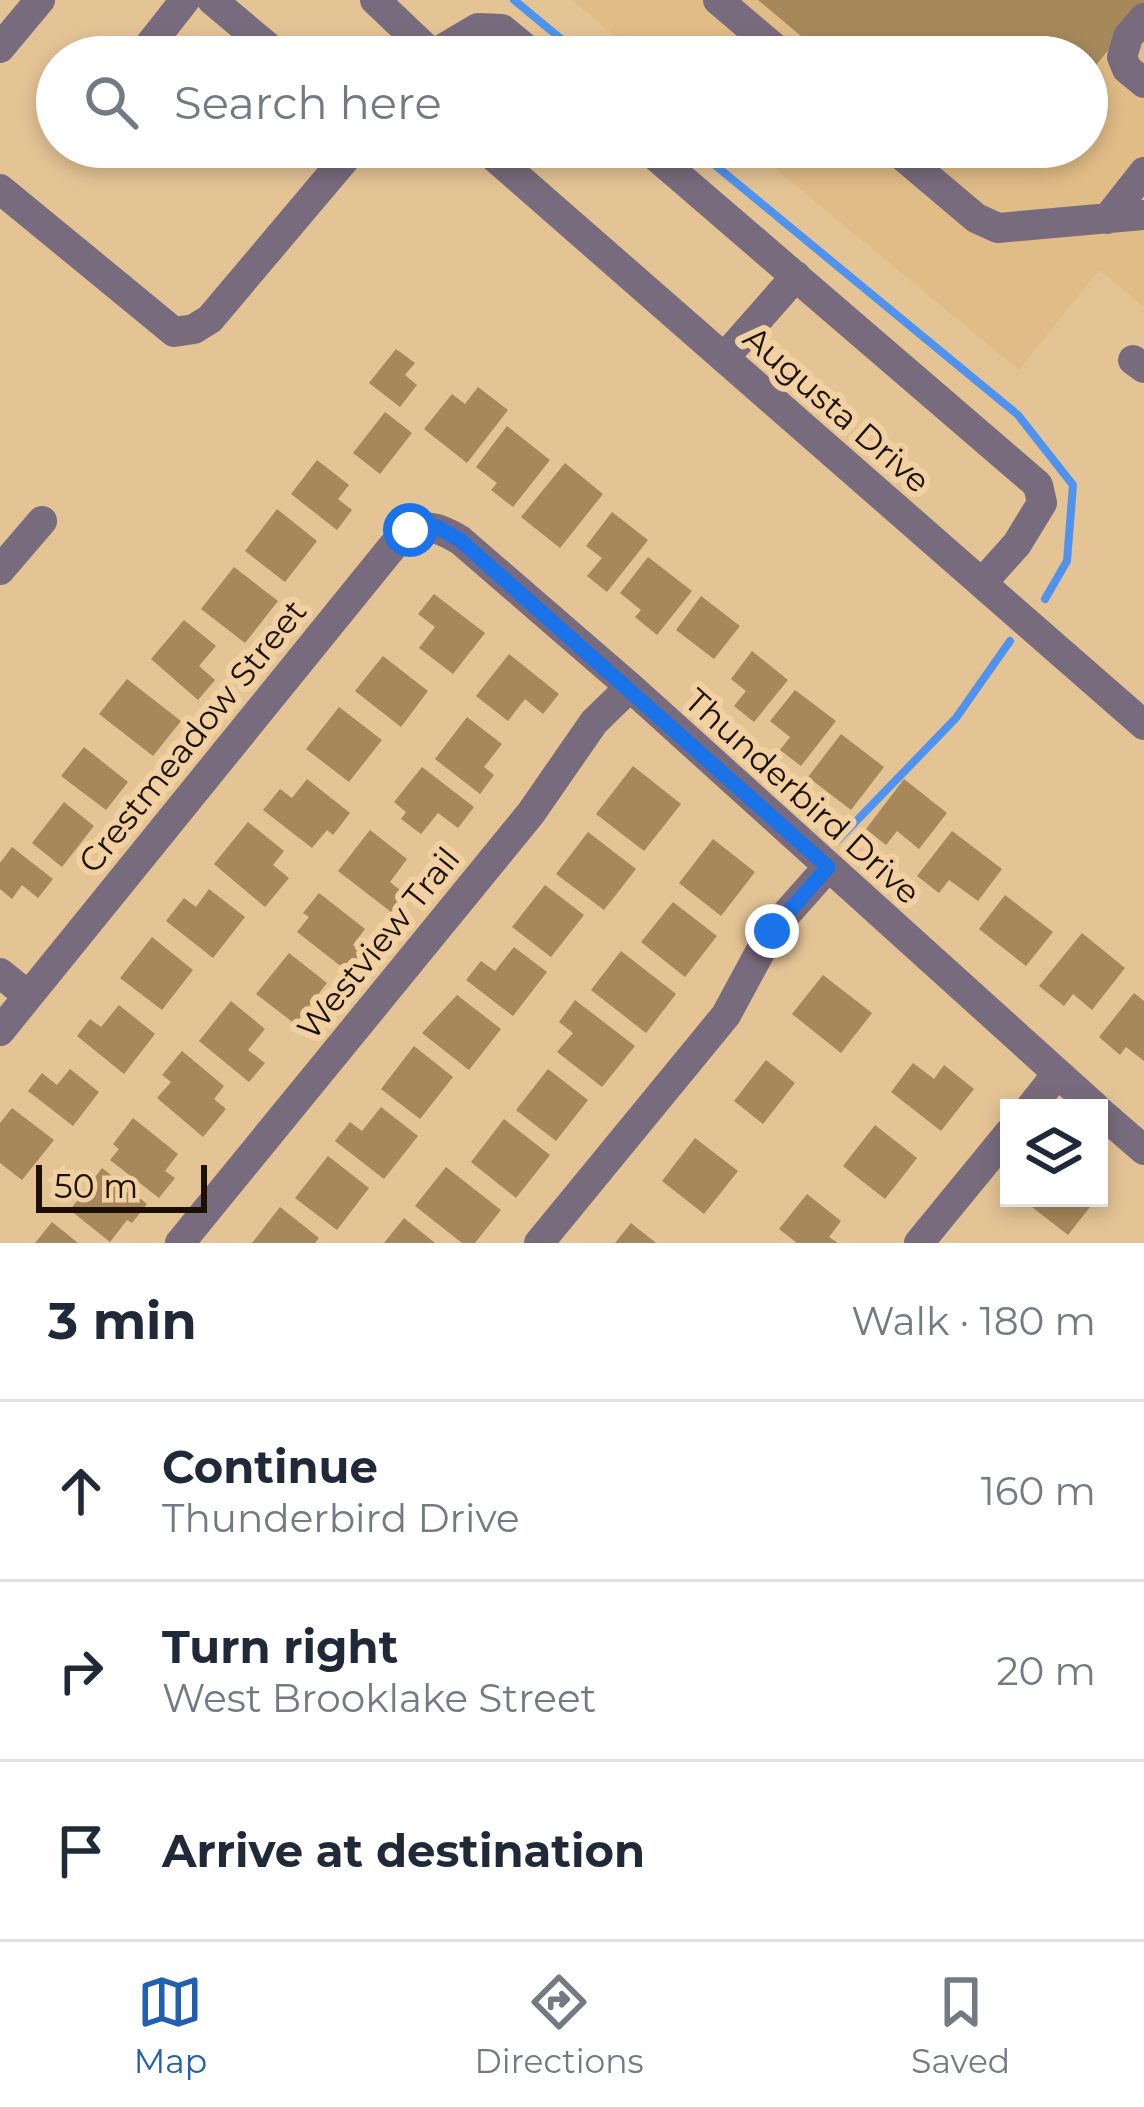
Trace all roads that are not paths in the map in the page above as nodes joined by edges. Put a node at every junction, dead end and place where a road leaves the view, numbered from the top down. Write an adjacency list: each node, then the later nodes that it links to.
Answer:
1 (40, 0): 13 (street)
2 (185, 0): 7 (street)
3 (212, 0): 8 (street)
4 (375, 0): 9 (street)
5 (718, 0): 12 (street)
6 (1144, 18): 14 (street)
7 (157, 36)
8 (255, 36)
9 (412, 36)
10 (464, 36): 11 (street)
11 (510, 36)
12 (760, 36)
13 (0, 48)
14 (1144, 83)
15 (337, 168): 20 (street)
16 (507, 168): 24 (street, Augusta Drive)
17 (670, 168): 23 (street)
18 (917, 168): 22 (street)
19 (1144, 172): 22 (street)
20 (0, 189)
21 (1144, 215): 22 (street)
22 (1107, 218)
23 (796, 275): 24 (street); 28 (street)
24 (724, 358): 28 (street, Augusta Drive)
25 (42, 521): 27 (street)
26 (460, 540): 29 (street, Thunderbird Drive); 33 (street, Crestmeadow Street)
27 (0, 570)
28 (982, 583): 30 (street, Augusta Drive)
29 (630, 687): 31 (street, Thunderbird Drive); 41 (street, Westview Trail)
30 (1140, 715)
31 (828, 867): 35 (street, Thunderbird Drive); 42 (street)
32 (0, 973): 33 (street)
33 (27, 995): 34 (street, Crestmeadow Street)
34 (0, 1031)
35 (1058, 1074): 36 (street); 37 (street, Thunderbird Drive)
36 (1037, 1099)
37 (1086, 1099)
38 (1108, 1119): 40 (street, Thunderbird Drive)
39 (1000, 1144): 43 (street)
40 (1144, 1150)
41 (179, 1243)
42 (539, 1243)
43 (919, 1243)

